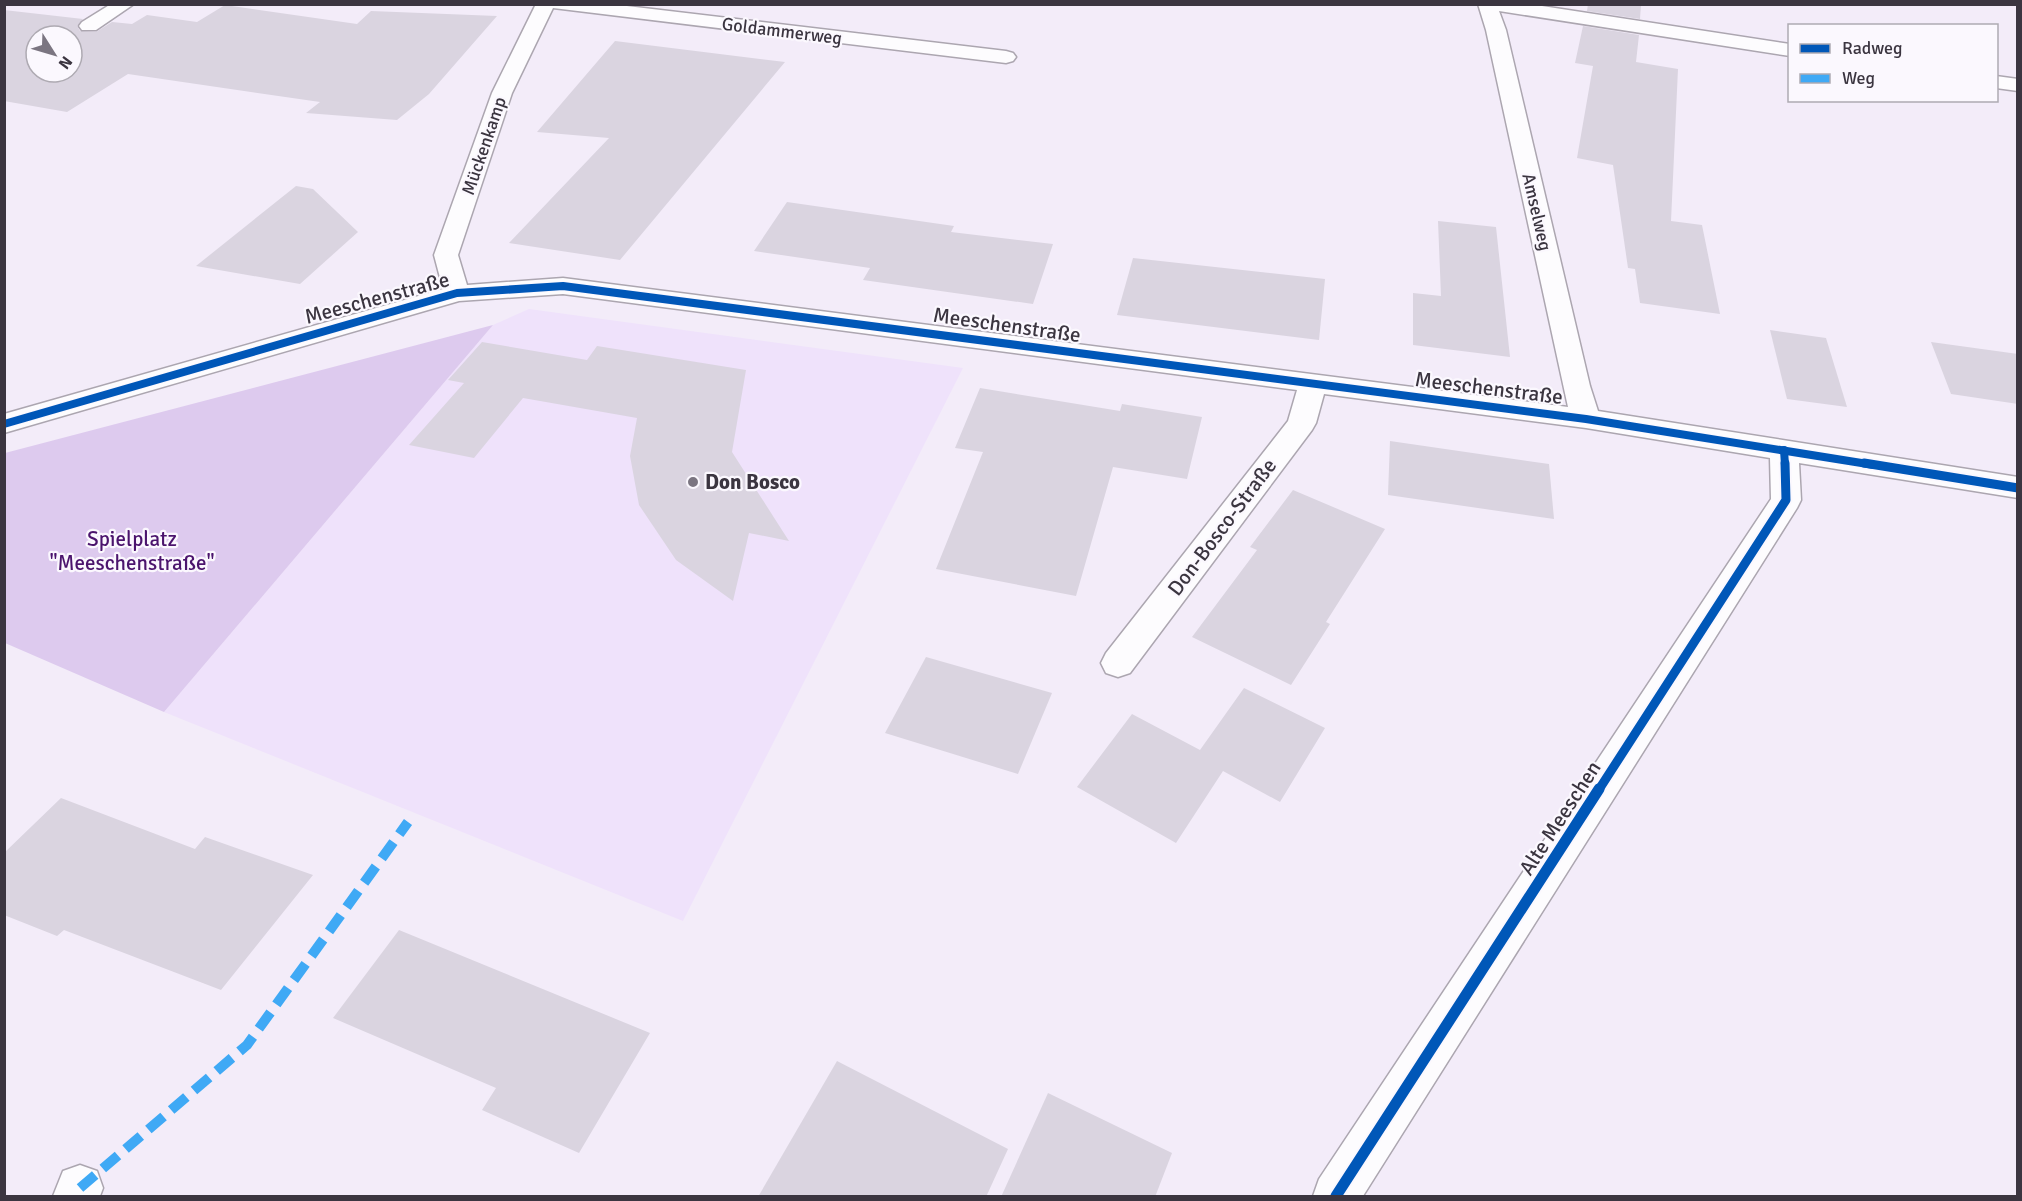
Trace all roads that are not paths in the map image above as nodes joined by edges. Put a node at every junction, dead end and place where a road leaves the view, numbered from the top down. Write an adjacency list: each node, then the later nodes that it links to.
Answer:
1 (125, 4): 5 (street)
2 (546, 4): 10 (street, Mückenkamp)
3 (558, 4): 7 (street, Goldammerweg)
4 (1488, 4): 6 (street, Amselweg); 12 (street, Amselweg)
5 (89, 26)
6 (1788, 50)
7 (1006, 57)
8 (1998, 82): 9 (street)
9 (2018, 85)
10 (457, 293): 11 (street, Meeschenstraße); 13 (street, Meeschenstraße)
11 (1313, 384): 12 (street, Meeschenstraße); 16 (street, Don-Bosco-Straße)
12 (1586, 419): 14 (street, Meeschenstraße)
13 (4, 424)
14 (1784, 450): 15 (street, Meeschenstraße); 17 (street, Alte Meeschen)
15 (2018, 488)
16 (1118, 663)
17 (1336, 1197)

